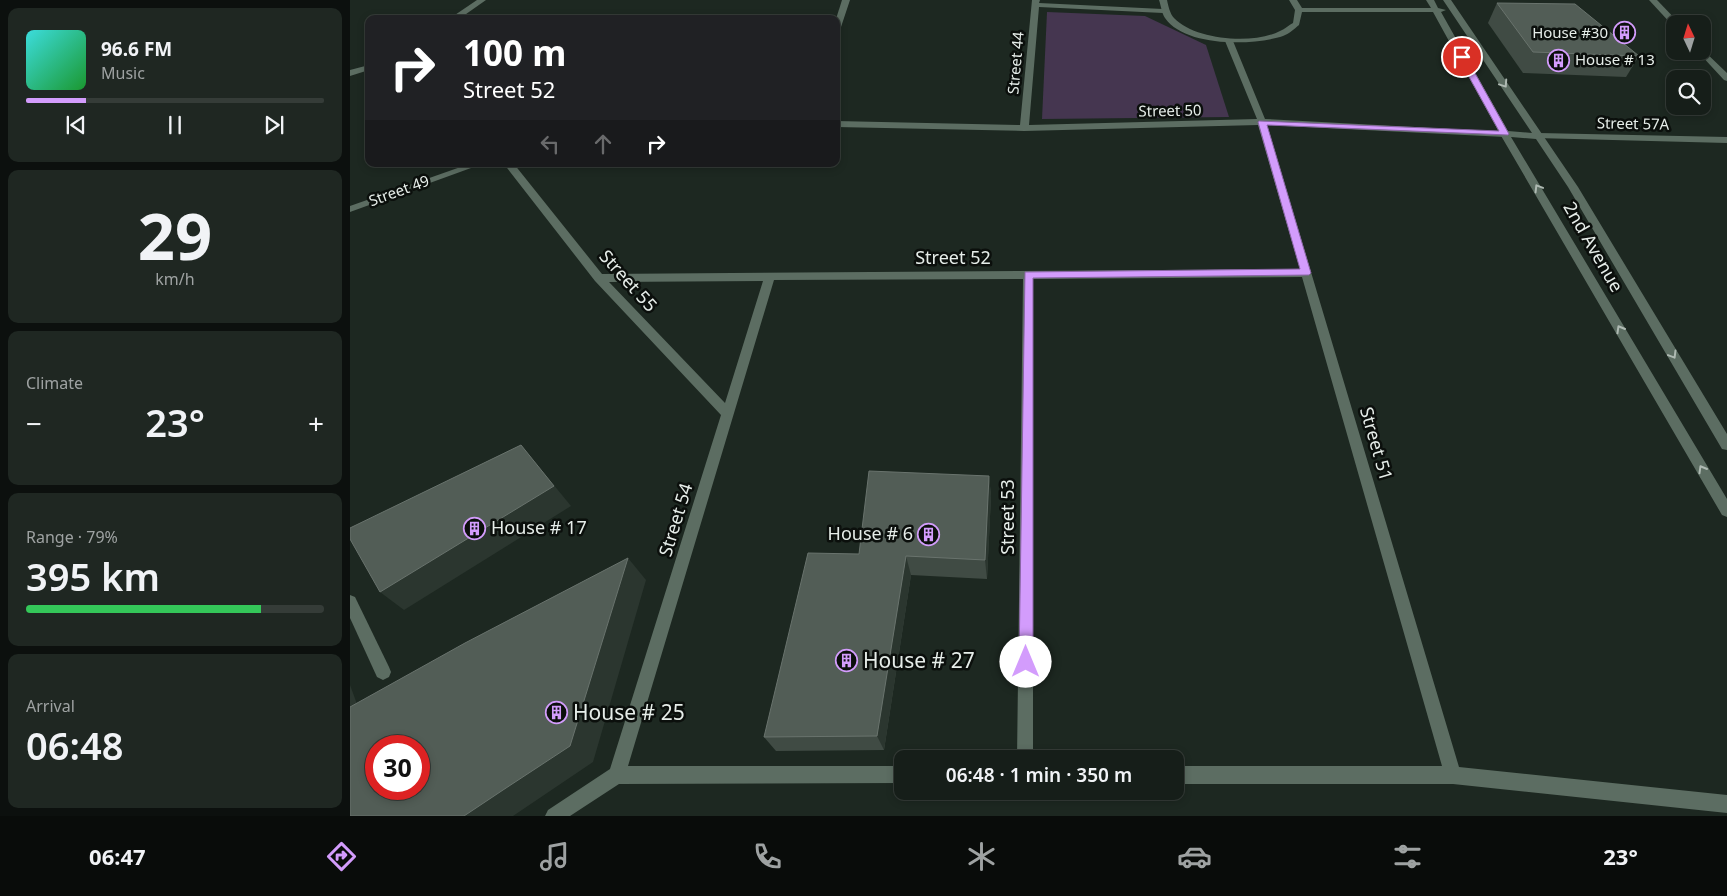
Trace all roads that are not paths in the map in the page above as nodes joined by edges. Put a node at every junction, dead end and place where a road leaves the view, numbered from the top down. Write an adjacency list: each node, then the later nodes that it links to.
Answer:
1 (482, 0): 13 (street)
2 (846, 0): 15 (street)
3 (1162, 0): 11 (street)
4 (1293, 0): 9 (street)
5 (1430, 0): 10 (street, 2nd Avenue)
6 (1447, 0): 12 (street, 2nd Avenue)
7 (1653, 0): 14 (street)
8 (1036, 2): 11 (street); 23 (street, Street 44)
9 (1299, 10): 10 (street); 16 (street)
10 (1436, 10): 12 (street); 24 (street, 2nd Avenue)
11 (1163, 11): 16 (street)
12 (1454, 11): 25 (street, 2nd Avenue, one-way to 25)
13 (459, 15)
14 (1667, 15)
15 (840, 18)
16 (1229, 41): 21 (street, Street 51)
17 (1710, 60): 20 (street)
18 (365, 68): 19 (street)
19 (350, 73)
20 (1727, 78)
21 (1262, 122): 23 (street, Street 50); 24 (street, Street 50); 30 (street, Street 51)
22 (840, 124): 23 (street, Street 50)
23 (1024, 128)
24 (1505, 134): 25 (street, Street 57A); 36 (street, 2nd Avenue, one-way to 24)
25 (1539, 136): 26 (street, Street 57A); 35 (street, 2nd Avenue, one-way to 35)
26 (1727, 140)
27 (468, 167): 29 (street, Street 49)
28 (511, 167): 33 (street, Street 55)
29 (350, 209)
30 (1306, 273): 31 (street, Street 52); 43 (street, Street 51)
31 (1028, 274): 32 (street, Street 52); 39 (street, Street 53)
32 (770, 276): 33 (street, Street 52); 34 (street, Street 54)
33 (599, 278): 34 (street, Street 55)
34 (728, 414): 40 (street, Street 54)
35 (1727, 446)
36 (1727, 511)
37 (350, 602): 38 (street)
38 (383, 672)
39 (1025, 750)
40 (617, 775): 41 (street); 45 (street)
41 (894, 775)
42 (1184, 775): 43 (street)
43 (1453, 775): 44 (street)
44 (1727, 804)
45 (554, 816)

